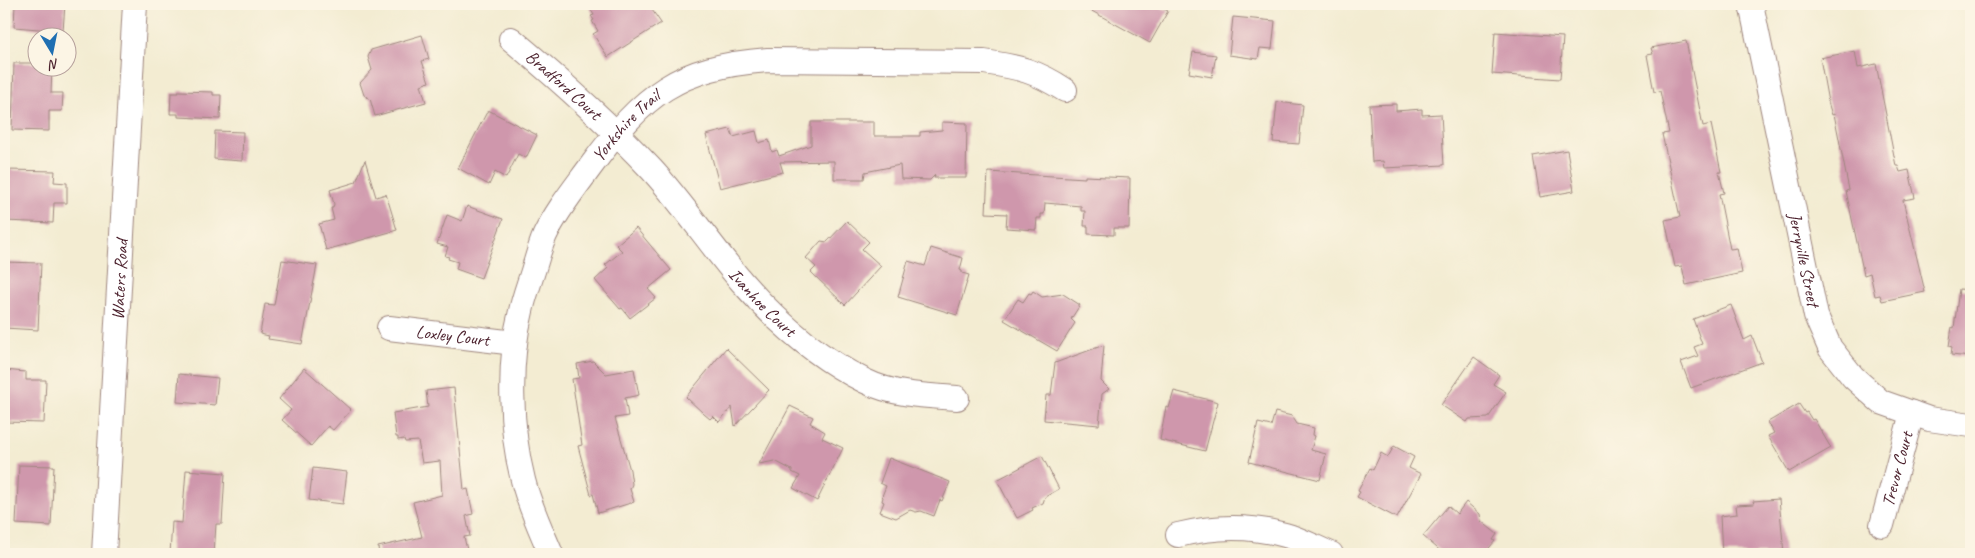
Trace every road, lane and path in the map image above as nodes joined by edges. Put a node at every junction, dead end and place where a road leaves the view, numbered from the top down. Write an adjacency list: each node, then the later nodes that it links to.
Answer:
1 (136, 4): 13 (street, Waters Road)
2 (1751, 4): 9 (street, Jerryville Street)
3 (511, 39): 5 (street, Bradford Court)
4 (1065, 90): 5 (street, Yorkshire Trail)
5 (616, 133): 7 (street, Yorkshire Trail); 8 (street, Ivanhoe Court)
6 (389, 328): 7 (street, Loxley Court)
7 (515, 343): 14 (street, Yorkshire Trail)
8 (957, 398)
9 (1912, 413): 10 (street, Jerryville Street); 11 (street, Trevor Court)
10 (1971, 425)
11 (1882, 525)
12 (1178, 534): 15 (street)
13 (104, 554)
14 (551, 554)
15 (1331, 554)

